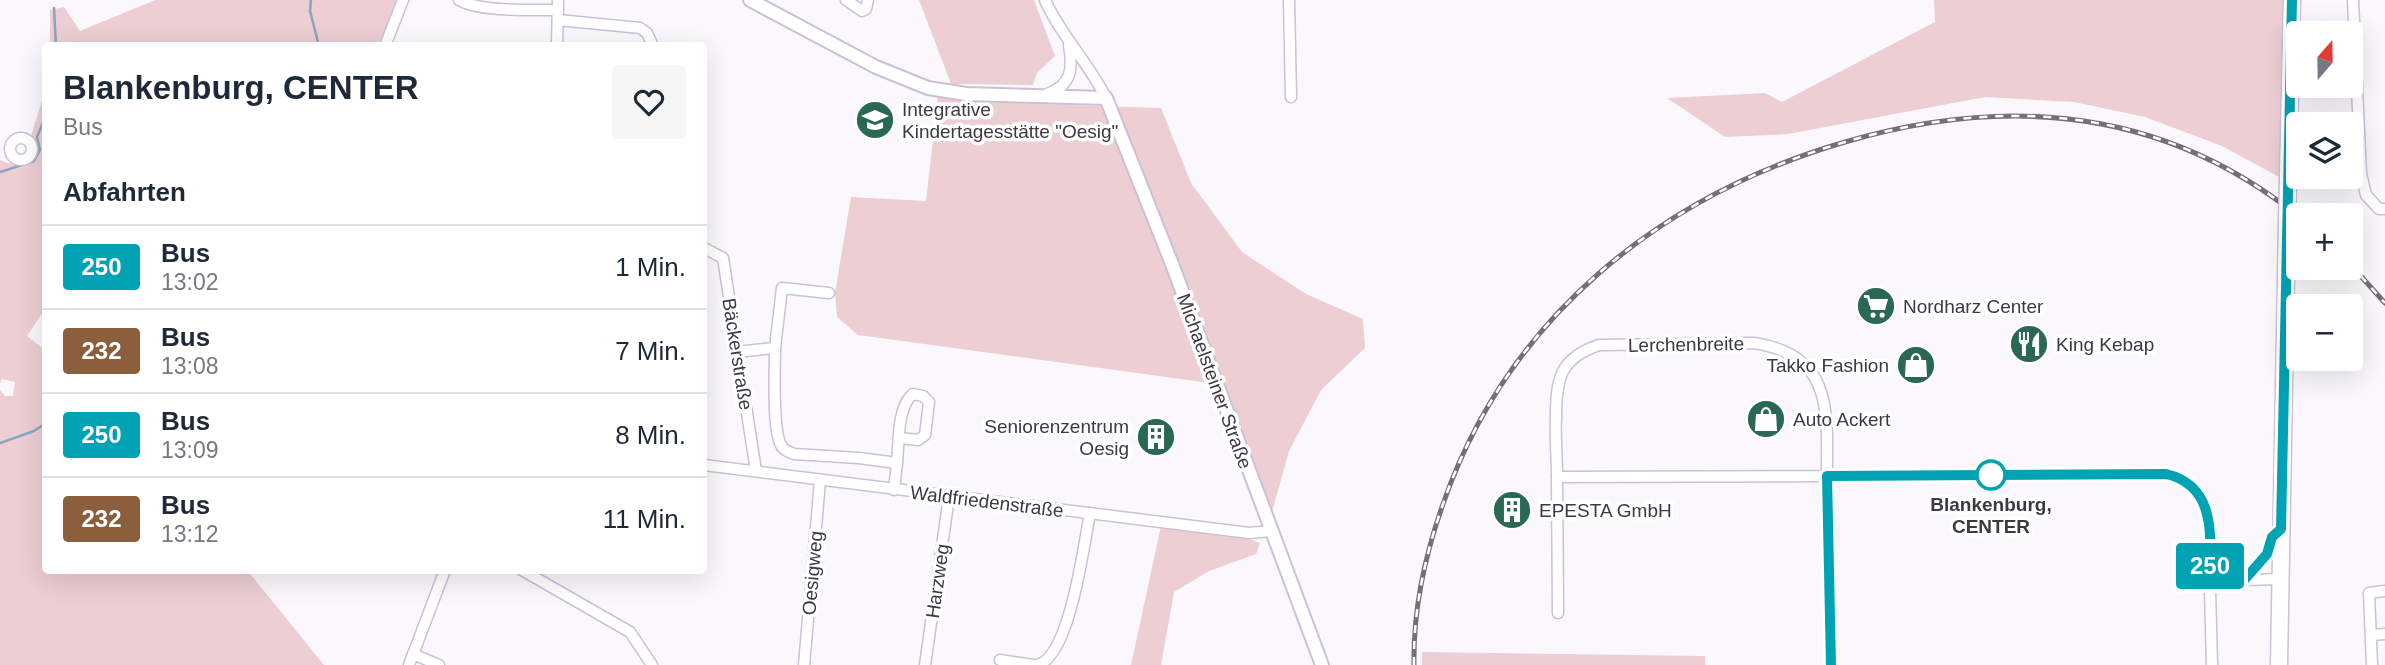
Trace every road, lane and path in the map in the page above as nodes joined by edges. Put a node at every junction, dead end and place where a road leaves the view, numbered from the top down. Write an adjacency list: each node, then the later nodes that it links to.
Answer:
1 (403, 0): 12 (street)
2 (459, 0): 10 (street)
3 (750, 0): 15 (street)
4 (846, 0): 5 (street)
5 (868, 0)
6 (1045, 0): 11 (street)
7 (1289, 0): 17 (street)
8 (2292, 0): 33 (main road, bridge)
9 (2353, 0): 18 (street)
10 (558, 10): 13 (street); 14 (street)
11 (1068, 41): 15 (street); 16 (street)
12 (386, 42)
13 (557, 42)
14 (651, 42)
15 (1045, 94): 16 (street)
16 (1106, 97): 34 (street, Michaelsteiner Straße)
17 (1291, 97)
18 (2385, 209)
19 (707, 249): 22 (street, Bäckerstraße)
20 (829, 293): 21 (street)
21 (775, 348): 22 (street); 24 (street)
22 (736, 352): 26 (street, Bäckerstraße)
23 (900, 438): 23 (street); 24 (street)
24 (897, 463): 30 (street)
25 (707, 465): 26 (street, Waldfriedenstraße)
26 (756, 471): 29 (street, Waldfriedenstraße)
27 (1827, 476): 28 (street); 28 (street, Lerchenbreite); 39 (street); 53 (street, Lerchenbreite)
28 (1557, 477): 41 (street, Lerchenbreite)
29 (820, 481): 30 (street, Waldfriedenstraße); 49 (street, Oesigweg)
30 (894, 490): 31 (street, Waldfriedenstraße)
31 (949, 497): 32 (street, Waldfriedenstraße); 50 (street, Harzweg)
32 (1090, 513): 34 (street, Waldfriedenstraße); 51 (street)
33 (2281, 529): 37 (street); 38 (main road)
34 (1271, 531): 52 (street, Michaelsteiner Straße)
35 (443, 574): 44 (street)
36 (529, 574): 48 (street)
37 (2245, 579): 38 (street); 39 (street)
38 (2281, 579): 55 (main road)
39 (2210, 581): 54 (street)
40 (2385, 591): 43 (street)
41 (1558, 613)
42 (2385, 634): 43 (street)
43 (2372, 635): 56 (street)
44 (413, 654): 46 (street); 47 (street)
45 (1000, 660): 51 (street)
46 (409, 665)
47 (439, 665)
48 (652, 665)
49 (804, 665)
50 (925, 665)
51 (1035, 665)
52 (1322, 665)
53 (1831, 665)
54 (2212, 665)
55 (2279, 665)
56 (2372, 665)

